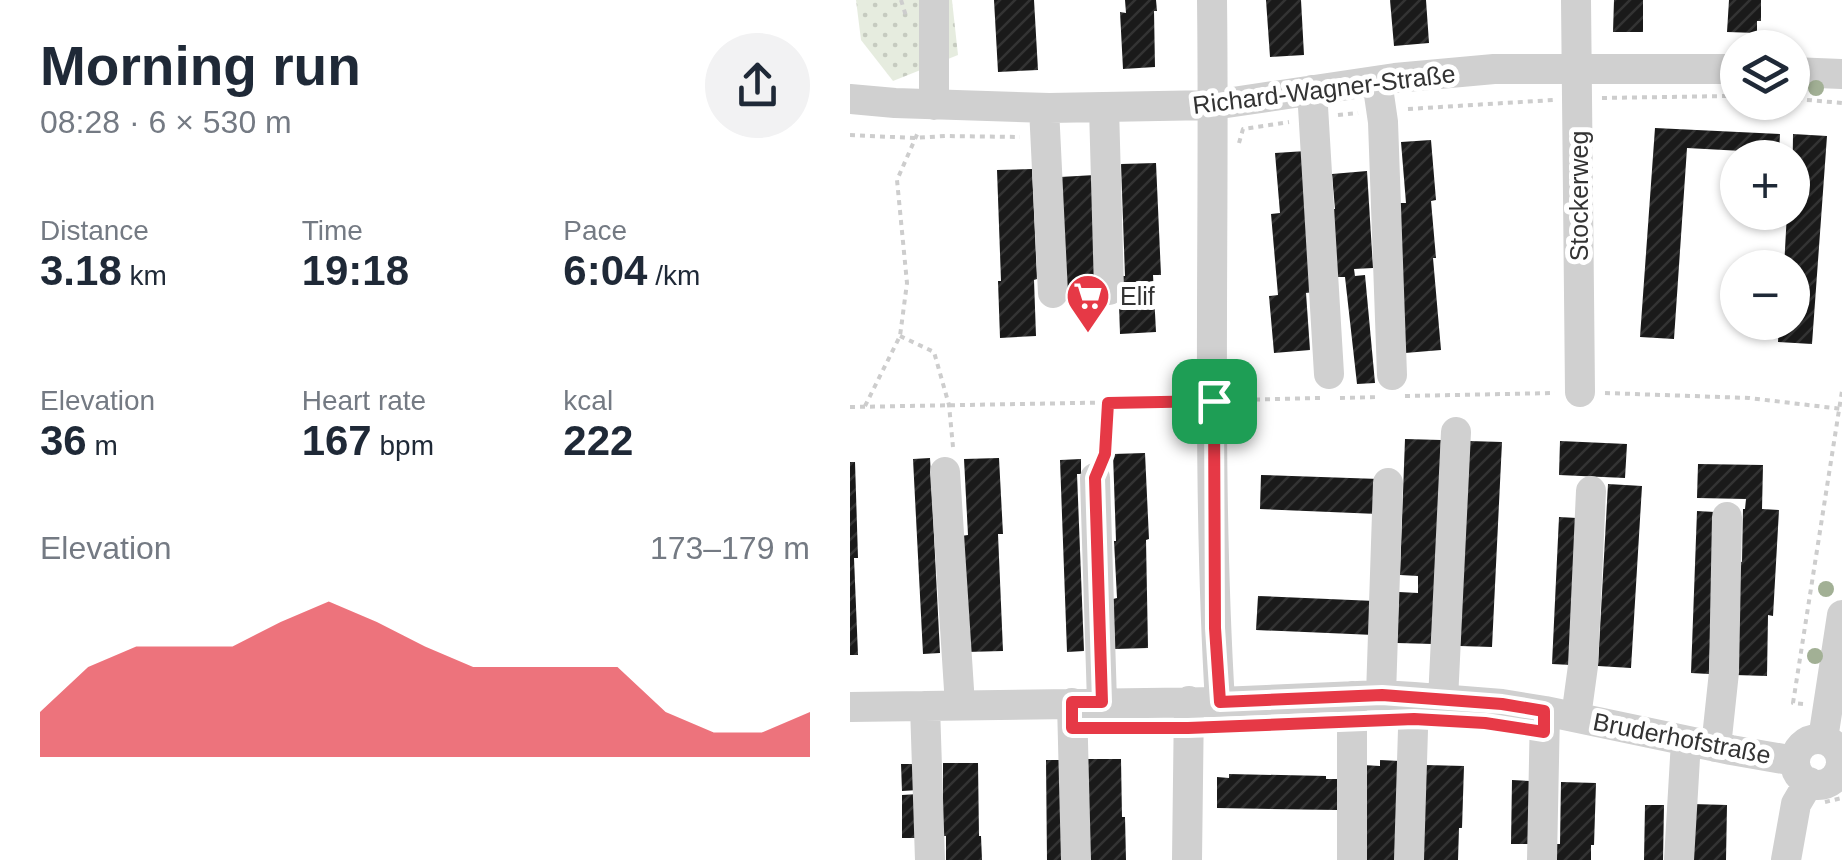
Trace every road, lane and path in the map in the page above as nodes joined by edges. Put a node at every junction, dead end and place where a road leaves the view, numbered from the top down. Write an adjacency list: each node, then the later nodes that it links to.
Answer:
1 (934, 0): 13 (street)
2 (1212, 0): 14 (street)
3 (1576, 0): 4 (street, Stockerweg)
4 (1578, 69): 5 (street, Richard-Wagner-Straße); 8 (street, Richard-Wagner-Straße); 23 (street, Stockerweg)
5 (1720, 69)
6 (1810, 73): 7 (street)
7 (1842, 74)
8 (1377, 81): 9 (street, Richard-Wagner-Straße); 21 (street)
9 (1312, 90): 14 (street, Richard-Wagner-Straße); 20 (street)
10 (850, 100): 13 (street, Richard-Wagner-Straße)
11 (1810, 100): 12 (path)
12 (1842, 103)
13 (934, 104): 16 (street, Richard-Wagner-Straße); 19 (path)
14 (1213, 105): 15 (street, Richard-Wagner-Straße); 24 (street)
15 (1104, 107): 16 (street, Richard-Wagner-Straße); 17 (street)
16 (1044, 108): 18 (street)
17 (1109, 290)
18 (1054, 294)
19 (900, 336): 26 (path); 27 (path)
20 (1330, 374)
21 (1392, 375)
22 (1842, 391): 29 (path)
23 (1580, 392): 24 (path); 29 (path)
24 (1214, 401): 25 (path); 41 (street)
25 (1108, 403): 26 (path); 32 (path)
26 (949, 405): 27 (path); 31 (path)
27 (865, 406): 28 (path)
28 (850, 407)
29 (1841, 408): 45 (path)
30 (1456, 432): 38 (street)
31 (945, 472): 42 (street)
32 (1095, 478): 40 (street)
33 (1388, 482): 37 (street)
34 (1591, 491): 47 (street)
35 (1727, 517): 48 (street)
36 (1842, 614): 45 (street)
37 (1367, 696): 38 (street, Bruderhofstraße); 41 (street, Bruderhofstraße); 54 (street)
38 (1429, 698): 46 (street, Bruderhofstraße); 55 (street)
39 (1188, 701): 40 (street, Bruderhofstraße); 41 (street, Bruderhofstraße); 53 (street)
40 (1087, 702): 42 (street, Bruderhofstraße); 52 (street)
41 (1220, 702)
42 (960, 705): 43 (street, Bruderhofstraße)
43 (926, 706): 44 (street, Bruderhofstraße); 51 (street)
44 (850, 707)
45 (1828, 708): 49 (street)
46 (1544, 711): 47 (street, Bruderhofstraße); 56 (street)
47 (1576, 717): 48 (street, Bruderhofstraße)
48 (1701, 744): 50 (street, Bruderhofstraße); 57 (street)
49 (1835, 755): 50 (street)
50 (1802, 772): 58 (street)
51 (930, 860)
52 (1076, 860)
53 (1187, 860)
54 (1352, 860)
55 (1409, 860)
56 (1542, 860)
57 (1679, 860)
58 (1786, 860)

